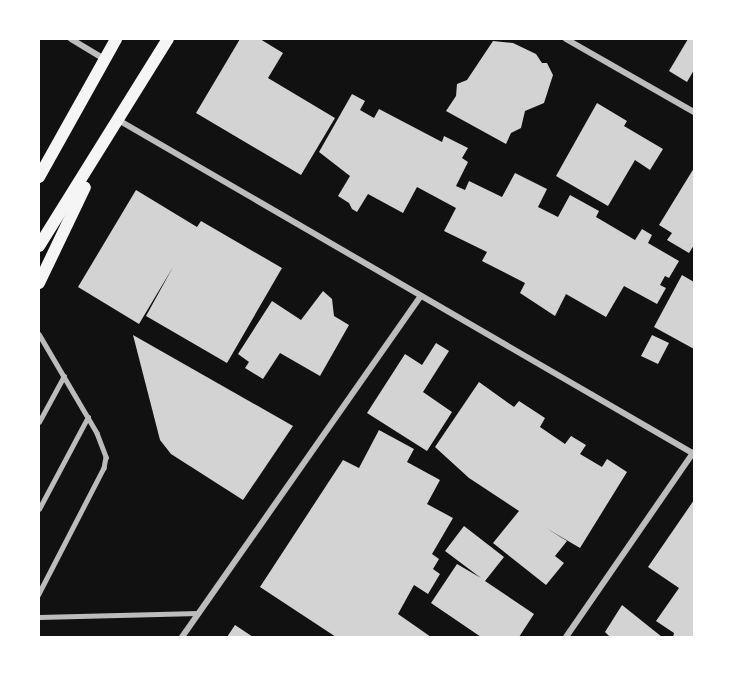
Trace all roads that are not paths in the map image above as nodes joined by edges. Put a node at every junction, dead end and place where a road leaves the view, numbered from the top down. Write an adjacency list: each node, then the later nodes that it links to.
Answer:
1 (70, 39): 5 (street)
2 (116, 39): 5 (main road)
3 (168, 39): 7 (main road)
4 (566, 39): 6 (street)
5 (104, 58): 8 (main road)
6 (694, 112)
7 (120, 121): 9 (main road); 14 (street)
8 (65, 128): 10 (main road); 11 (main road)
9 (103, 148): 12 (main road); 13 (main road)
10 (39, 162)
11 (39, 177)
12 (39, 246)
13 (39, 284)
14 (421, 296): 19 (street); 22 (street)
15 (39, 334): 16 (lane)
16 (64, 376): 17 (lane); 18 (lane)
17 (88, 417): 20 (lane); 21 (lane)
18 (39, 422)
19 (694, 454): 25 (street)
20 (39, 509)
21 (39, 594)
22 (198, 612): 23 (lane); 24 (street)
23 (39, 617)
24 (182, 637)
25 (566, 637)

